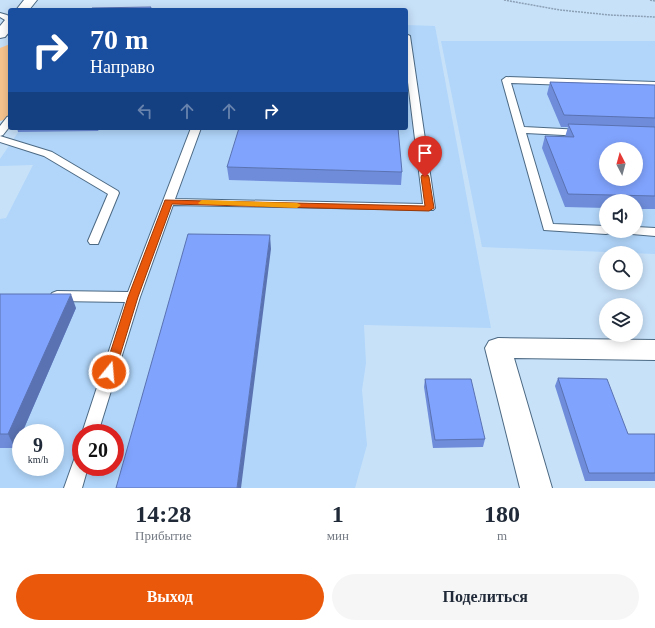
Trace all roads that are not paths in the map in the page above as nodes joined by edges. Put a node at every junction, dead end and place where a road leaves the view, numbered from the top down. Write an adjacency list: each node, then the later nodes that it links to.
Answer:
1 (31, 0): 2 (street)
2 (24, 8)
3 (8, 24): 4 (street)
4 (0, 34)
5 (408, 51): 13 (lane)
6 (655, 85): 9 (lane)
7 (8, 121): 10 (lane)
8 (195, 130): 13 (lane)
9 (520, 130): 11 (lane); 14 (lane)
10 (0, 133)
11 (592, 133)
12 (0, 139): 17 (lane)
13 (168, 202): 19 (lane)
14 (599, 230)
15 (643, 231): 16 (lane)
16 (655, 232)
17 (94, 241)
18 (47, 296): 19 (lane)
19 (133, 297): 21 (lane)
20 (655, 350): 24 (street)
21 (93, 424)
22 (77, 476): 23 (lane)
23 (73, 488)
24 (536, 488)

